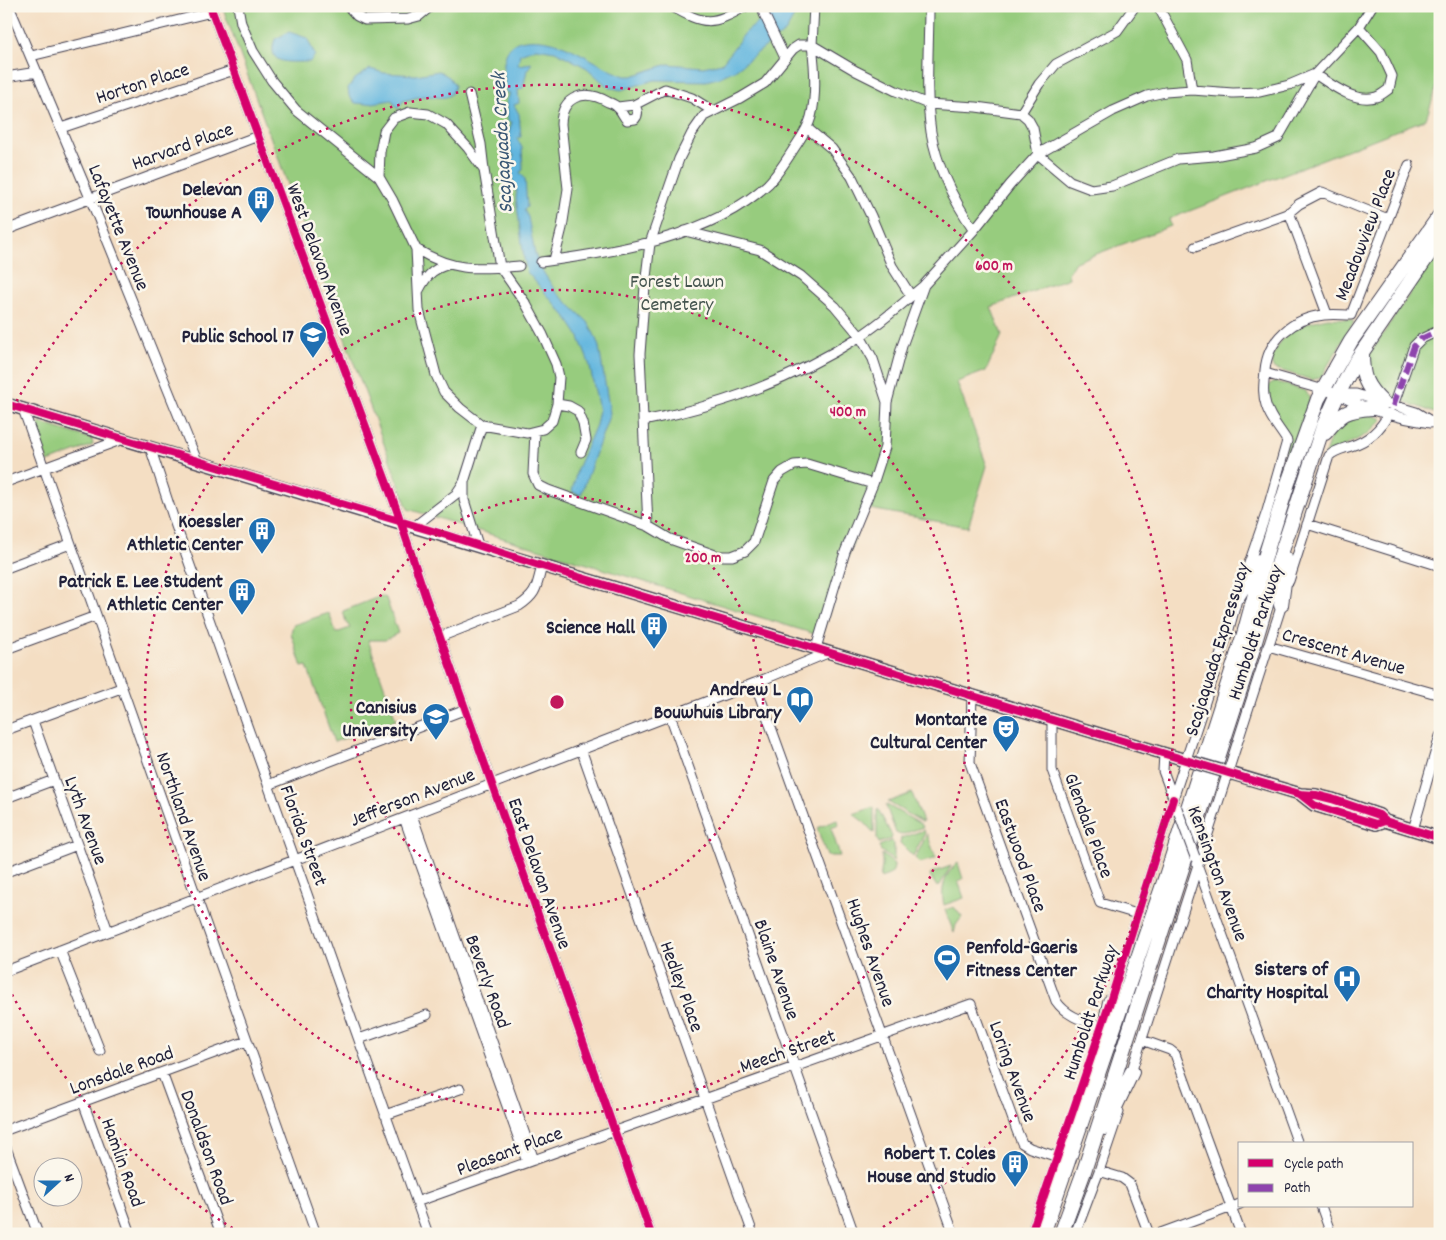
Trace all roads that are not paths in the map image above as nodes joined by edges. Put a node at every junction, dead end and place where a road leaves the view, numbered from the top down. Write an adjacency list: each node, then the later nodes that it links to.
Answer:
1 (9, 6): 16 (street, Lafayette Avenue)
2 (238, 6): 35 (street)
3 (348, 6): 4 (street)
4 (431, 6)
5 (671, 6): 6 (street)
6 (746, 6)
7 (814, 6): 15 (street)
8 (929, 6): 24 (street)
9 (1134, 6): 28 (street)
10 (1158, 6): 22 (street)
11 (1372, 6): 14 (street)
12 (211, 9): 16 (street); 18 (street, West Delavan Avenue)
13 (763, 10): 17 (street)
14 (1359, 27): 20 (street); 20 (street)
15 (812, 45): 17 (street); 24 (street); 30 (street)
16 (30, 56): 19 (street, Lafayette Avenue)
17 (785, 58): 27 (street)
18 (234, 70): 29 (street, Horton Place); 31 (street, West Delavan Avenue)
19 (37, 72): 21 (street); 29 (street, Lafayette Avenue)
20 (1315, 74): 22 (street); 32 (street)
21 (6, 77)
22 (1192, 90): 32 (street)
23 (469, 94): 34 (street)
24 (928, 104): 28 (street); 41 (street)
25 (634, 106): 26 (street); 26 (street); 27 (street)
26 (618, 107): 47 (street)
27 (714, 111): 44 (street)
28 (1021, 113): 32 (street)
29 (61, 128): 36 (street, Lafayette Avenue)
30 (807, 128): 42 (street); 54 (street)
31 (258, 136): 36 (street, Harvard Place); 80 (street, West Delavan Avenue)
32 (1038, 154): 41 (street)
33 (1409, 165): 39 (street, Meadowview Place)
34 (484, 170): 35 (street); 51 (street)
35 (380, 177): 46 (street)
36 (90, 199): 40 (street, Harvard Place); 75 (street, Lafayette Avenue)
37 (1289, 212): 39 (street); 45 (street); 55 (street)
38 (1440, 215): 60 (highway, Scajaquada Expressway)
39 (1388, 219): 55 (street, Meadowview Place)
40 (6, 230)
41 (974, 230): 52 (street)
42 (685, 231): 44 (street); 57 (street)
43 (1440, 238): 58 (highway, Scajaquada Expressway)
44 (650, 243): 47 (street); 67 (street)
45 (1195, 247)
46 (416, 249): 49 (street); 53 (street)
47 (554, 260): 48 (street)
48 (541, 262)
49 (447, 265): 51 (street); 53 (street)
50 (519, 266): 51 (street)
51 (500, 267): 64 (street)
52 (924, 285): 54 (street); 62 (street)
53 (418, 291): 69 (street)
54 (911, 296): 57 (street)
55 (1327, 314): 59 (street)
56 (1440, 330): 65 (street)
57 (860, 336): 62 (street); 67 (street)
58 (1362, 352): 61 (highway, Scajaquada Expressway); 65 (highway)
59 (1265, 373): 60 (street); 91 (street, Humboldt Parkway)
60 (1323, 390): 61 (street); 87 (highway, Scajaquada Expressway)
61 (1338, 394): 65 (street); 72 (highway, Scajaquada Expressway)
62 (887, 402): 79 (street)
63 (6, 404): 66 (main road)
64 (557, 404): 70 (street); 74 (street)
65 (1384, 408): 68 (street); 72 (highway); 81 (street, Humboldt Parkway)
66 (23, 409): 71 (main road); 76 (street, Northland Avenue)
67 (643, 421): 83 (street)
68 (1437, 424)
69 (482, 425): 70 (street); 78 (street)
70 (535, 432): 83 (street)
71 (123, 439): 73 (main road); 76 (street)
72 (1318, 442): 86 (highway, Scajaquada Expressway)
73 (150, 447): 75 (main road); 115 (street, Florida Street)
74 (581, 452)
75 (197, 462): 80 (main road)
76 (44, 468): 77 (street); 84 (street, Northland Avenue)
77 (6, 482)
78 (464, 482): 82 (street); 85 (street)
79 (873, 484): 83 (street); 96 (street)
80 (401, 522): 82 (main road); 94 (street, East Delavan Avenue)
81 (1308, 524): 89 (street); 92 (street, Humboldt Parkway)
82 (415, 526): 85 (main road)
83 (648, 526)
84 (70, 544): 90 (street); 93 (street, Northland Avenue)
85 (478, 545): 88 (main road)
86 (1283, 548): 92 (highway); 154 (highway, Scajaquada Expressway)
87 (1267, 550): 91 (highway); 143 (highway, Scajaquada Expressway)
88 (542, 566): 94 (street); 96 (main road)
89 (1440, 566)
90 (6, 568)
91 (1238, 596): 111 (street, Humboldt Parkway)
92 (1282, 605): 95 (street, Humboldt Parkway)
93 (96, 616): 97 (street); 100 (street, Northland Avenue)
94 (440, 637): 103 (street, East Delavan Avenue)
95 (1268, 646): 102 (street, Crescent Avenue); 112 (street, Humboldt Parkway)
96 (816, 648): 98 (main road)
97 (6, 649)
98 (830, 652): 99 (street, Jefferson Avenue); 101 (main road)
99 (755, 683): 104 (street, Jefferson Avenue); 134 (street, Hughes Avenue)
100 (121, 688): 106 (street); 125 (street, Northland Avenue)
101 (972, 695): 105 (main road); 133 (street, Eastwood Place)
102 (1440, 696)
103 (466, 709): 114 (street, East Delavan Avenue); 115 (street)
104 (670, 715): 109 (street, Jefferson Avenue); 139 (street, Blaine Avenue)
105 (1052, 720): 110 (main road); 126 (street, Glendale Place)
106 (33, 721): 107 (street); 113 (street, Lyth Avenue)
107 (6, 730)
108 (1440, 736): 119 (street)
109 (581, 749): 114 (street, Jefferson Avenue); 144 (street, Hedley Place)
110 (1164, 754): 111 (main road); 117 (street, Kensington Avenue)
111 (1189, 761): 112 (main road, bridge); 117 (street, Humboldt Parkway)
112 (1225, 772): 119 (main road); 123 (street, Humboldt Parkway)
113 (54, 780): 116 (street); 121 (street, Lyth Avenue)
114 (492, 783): 118 (street, Jefferson Avenue); 148 (street, East Delavan Avenue)
115 (268, 784): 122 (street, Florida Street)
116 (6, 798)
117 (1173, 798): 123 (street, Kensington Avenue, bridge); 126 (street, Humboldt Parkway)
118 (408, 816): 122 (street, Jefferson Avenue); 152 (street, Beverly Road)
119 (1413, 830): 120 (main road)
120 (1440, 838)
121 (77, 846): 124 (street); 127 (street, Lyth Avenue)
122 (295, 860): 125 (street, Jefferson Avenue); 135 (street, Florida Street)
123 (1198, 866): 136 (street, Humboldt Parkway); 149 (street, Kensington Avenue)
124 (6, 872)
125 (196, 898): 127 (street, Jefferson Avenue); 137 (street, Northland Avenue)
126 (1137, 914): 130 (street, Humboldt Parkway)
127 (108, 931): 128 (street, Jefferson Avenue)
128 (60, 950): 129 (street, Jefferson Avenue); 138 (street)
129 (6, 971)
130 (1110, 1002): 133 (street, Humboldt Parkway); 143 (highway)
131 (971, 1004): 134 (street, Meech Street); 151 (street, Loring Avenue)
132 (427, 1014): 135 (street)
133 (1102, 1027): 151 (street, Humboldt Parkway)
134 (882, 1035): 139 (street, Meech Street); 166 (street, Hughes Avenue)
135 (359, 1039): 146 (street, Florida Street)
136 (1142, 1040): 140 (street, Humboldt Parkway); 156 (street)
137 (247, 1041): 141 (street, Lonsdale Road); 161 (street, Northland Avenue)
138 (100, 1051)
139 (794, 1067): 144 (street, Meech Street); 165 (street, Blaine Avenue)
140 (1132, 1072): 153 (street, Humboldt Parkway); 154 (highway)
141 (162, 1073): 145 (street, Lonsdale Road); 160 (street, Donaldson Road)
142 (460, 1089): 146 (street)
143 (1091, 1092): 168 (highway, Scajaquada Expressway)
144 (705, 1098): 148 (street, Meech Street); 164 (street, Hedley Place)
145 (83, 1102): 147 (street, Lonsdale Road); 159 (street, Hamlin Road)
146 (385, 1115): 155 (street, Florida Street)
147 (6, 1130)
148 (615, 1130): 152 (street, Pleasant Place); 163 (street, East Delavan Avenue)
149 (1297, 1142)
150 (6, 1148): 158 (street)
151 (1058, 1157): 167 (street, Humboldt Parkway)
152 (531, 1161): 155 (street, Pleasant Place)
153 (1100, 1171): 170 (street, Humboldt Parkway); 171 (street)
154 (1083, 1174): 169 (highway, Scajaquada Expressway)
155 (416, 1202): 162 (street, Florida Street)
156 (1235, 1206): 172 (street); 173 (street)
157 (1322, 1208): 174 (street)
158 (38, 1234)
159 (132, 1234)
160 (222, 1234)
161 (316, 1234)
162 (428, 1234)
163 (651, 1234)
164 (753, 1234)
165 (854, 1234)
166 (954, 1234)
167 (1031, 1234)
168 (1044, 1234)
169 (1061, 1234)
170 (1075, 1234)
171 (1149, 1234)
172 (1158, 1234)
173 (1241, 1234)
174 (1331, 1234)

